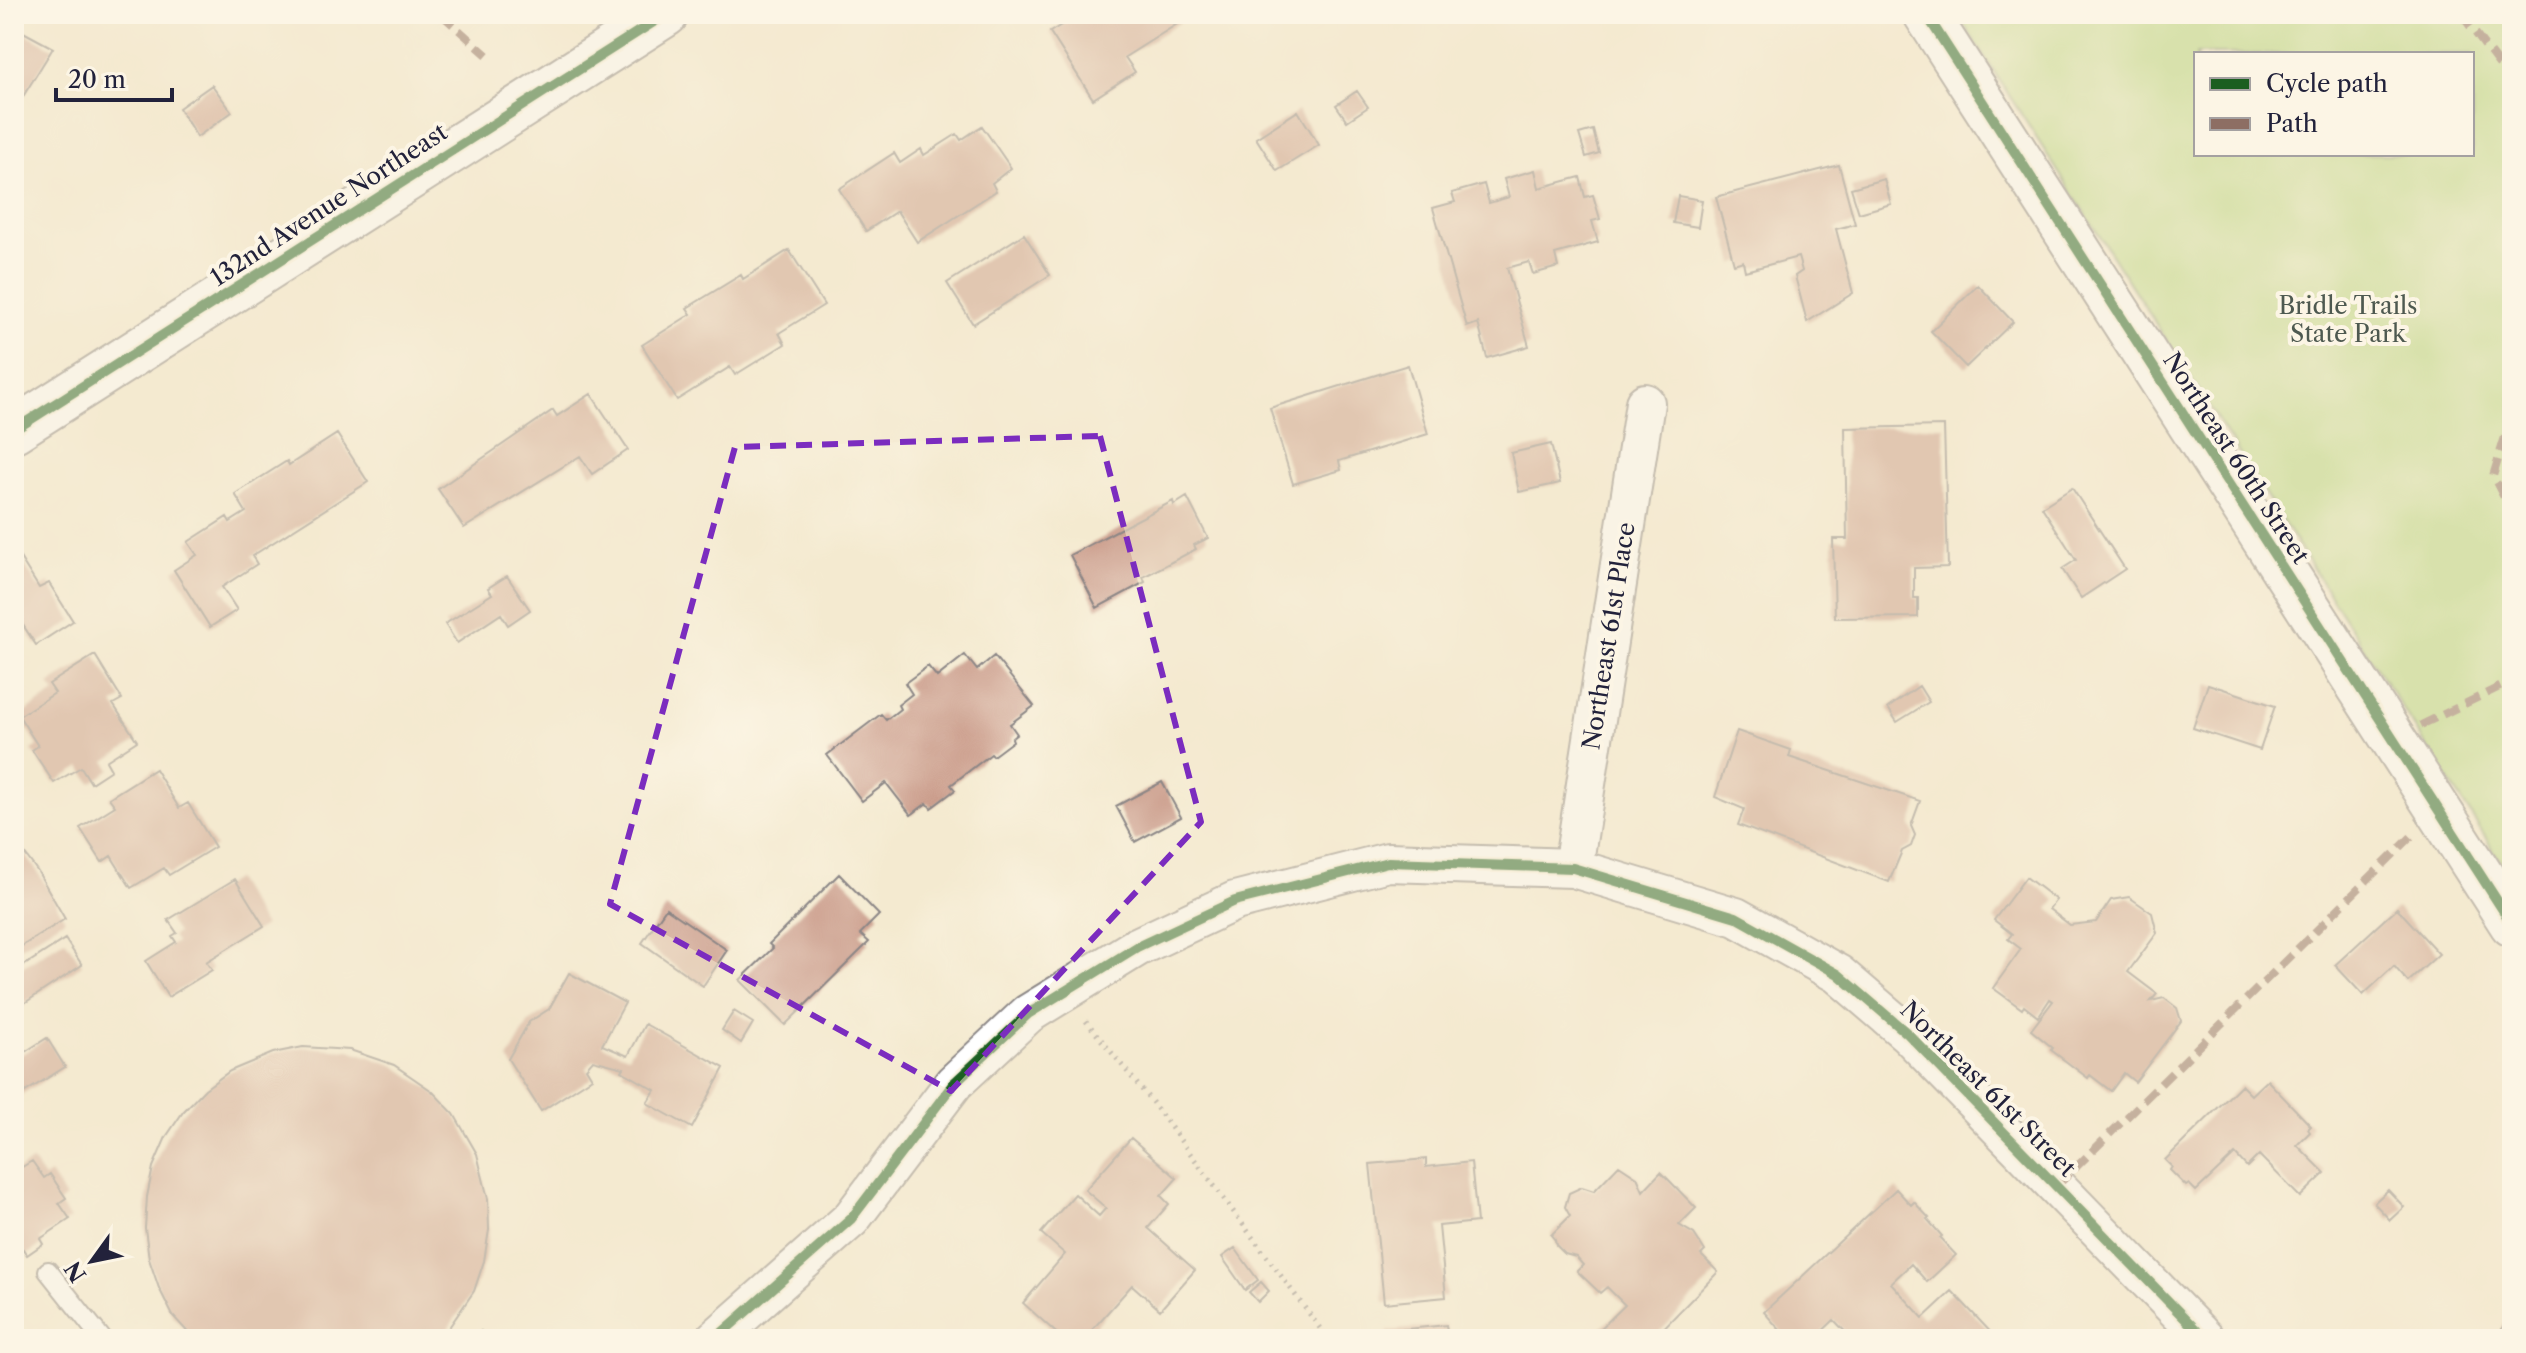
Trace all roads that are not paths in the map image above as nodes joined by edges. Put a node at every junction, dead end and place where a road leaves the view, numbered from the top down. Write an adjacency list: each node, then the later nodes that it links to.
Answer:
1 (666, 14): 4 (street, 132nd Avenue Northeast)
2 (1926, 14): 6 (street, Northeast 60th Street)
3 (1645, 403): 5 (street, Northeast 61st Place)
4 (14, 430)
5 (1573, 868): 9 (street, Northeast 61st Street); 10 (street, Northeast 61st Street)
6 (2512, 924)
7 (48, 1271): 8 (lane)
8 (102, 1339)
9 (715, 1339)
10 (2205, 1339)

